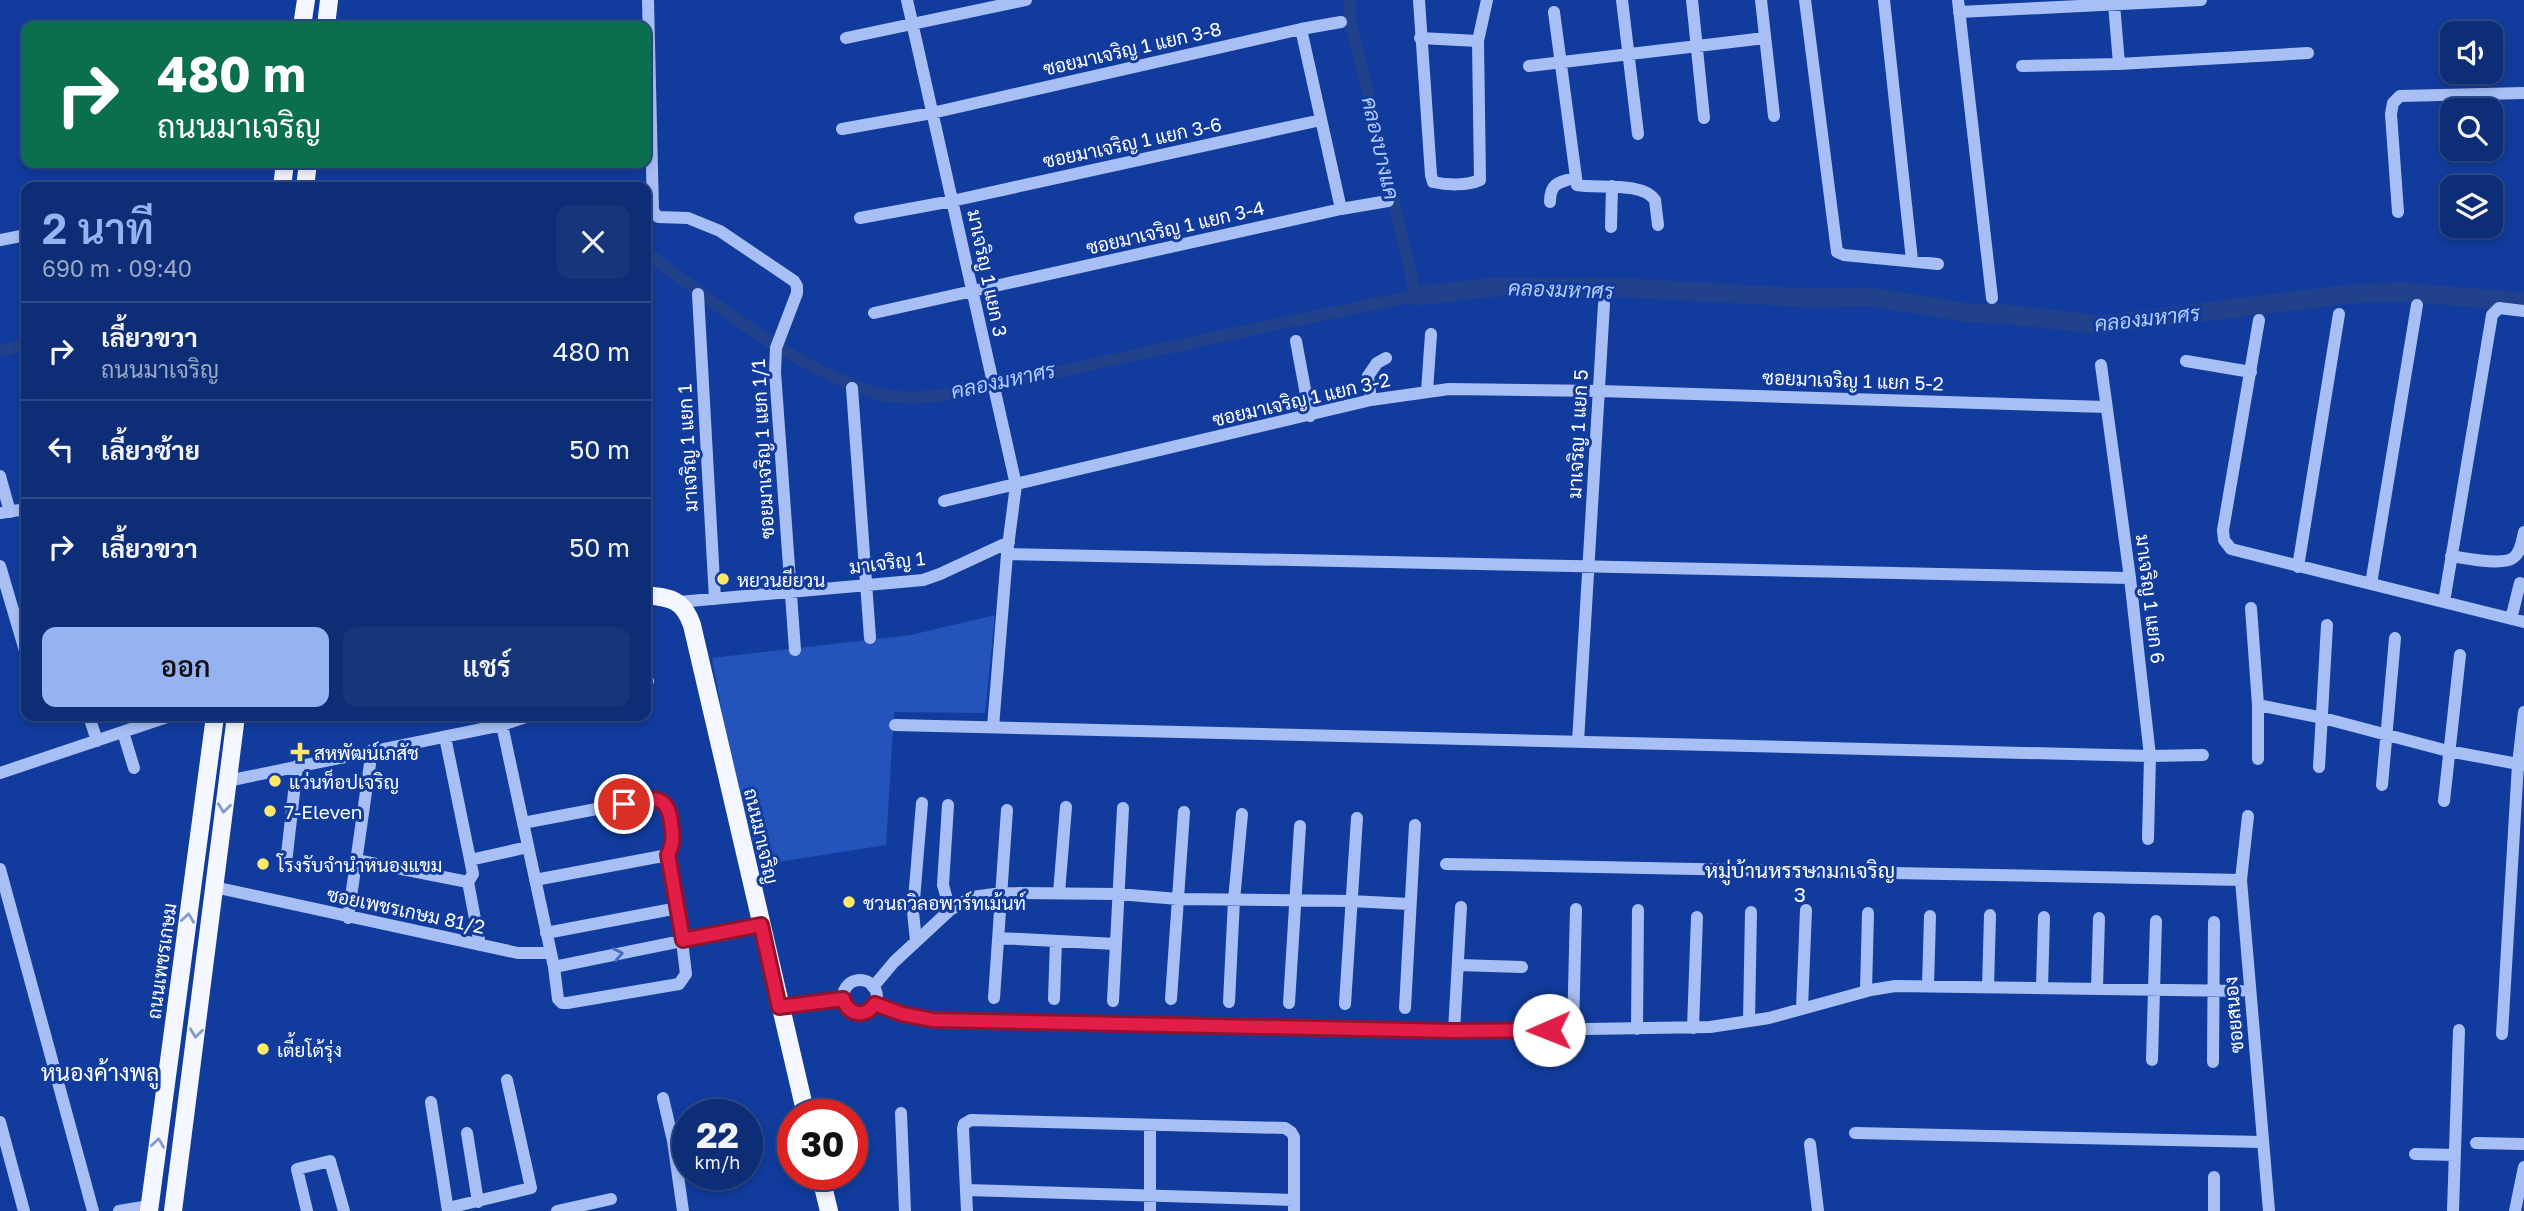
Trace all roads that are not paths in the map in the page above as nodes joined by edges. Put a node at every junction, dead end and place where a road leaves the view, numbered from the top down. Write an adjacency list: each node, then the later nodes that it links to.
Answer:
1 (306, 0): 17 (main road)
2 (329, 0): 18 (main road)
3 (648, 0): 19 (street, ซอยมาเจริญ 1 แยก 1/1)
4 (907, 0): 21 (street, มาเจริญ 1 แยก 3)
5 (1026, 0): 21 (street)
6 (1419, 0): 24 (street)
7 (1487, 0): 26 (street)
8 (1622, 0): 29 (street)
9 (1692, 0): 27 (street)
10 (1760, 0): 25 (street)
11 (1805, 0): 54 (street)
12 (1884, 0): 54 (street)
13 (2202, 0): 14 (street)
14 (2114, 4): 15 (street); 31 (street)
15 (1958, 6): 58 (street)
16 (1554, 12): 30 (street)
17 (303, 21)
18 (327, 21)
19 (648, 21)
20 (1341, 22): 22 (street, ซอยมาเจริญ 1 แยก 3-8)
21 (912, 25): 23 (street); 35 (street, มาเจริญ 1 แยก 3)
22 (1301, 29): 35 (street, ซอยมาเจริญ 1 แยก 3-8); 38 (street)
23 (846, 38)
24 (1420, 38): 26 (street); 26 (street)
25 (1765, 38): 27 (street); 36 (street)
26 (1478, 41)
27 (1695, 48): 29 (street); 37 (street)
28 (2308, 53): 31 (street)
29 (1628, 56): 30 (street); 41 (street)
30 (1560, 64): 32 (street); 42 (street)
31 (2119, 64): 33 (street)
32 (1529, 66)
33 (2022, 66)
34 (2524, 93): 48 (street)
35 (932, 113): 40 (street, ซอยมาเจริญ 1 แยก 3-8); 44 (street, มาเจริญ 1 แยก 3)
36 (1774, 116)
37 (1704, 118)
38 (1321, 120): 44 (street, ซอยมาเจริญ 1 แยก 3-6); 47 (street)
39 (651, 127): 91 (street, ซอยมาเจริญ 1 แยก 1/1)
40 (842, 129)
41 (1639, 134)
42 (1575, 178): 43 (street); 46 (street)
43 (1612, 186): 50 (street); 51 (street)
44 (952, 201): 49 (street, ซอยมาเจริญ 1 แยก 3-6); 56 (street, มาเจริญ 1 แยก 3)
45 (1388, 201): 47 (street, ซอยมาเจริญ 1 แยก 3-4)
46 (1550, 202)
47 (1342, 209): 56 (street, ซอยมาเจริญ 1 แยก 3-4)
48 (2398, 212)
49 (860, 218)
50 (1658, 225)
51 (1611, 227)
52 (21, 236): 53 (street)
53 (0, 240)
54 (1912, 260): 55 (street)
55 (1938, 264)
56 (972, 292): 62 (street, ซอยมาเจริญ 1 แยก 3-4); 78 (street, มาเจริญ 1 แยก 3)
57 (698, 295): 93 (street, มาเจริญ 1 แยก 1)
58 (1993, 298)
59 (1604, 304): 73 (street, มาเจริญ 1 แยก 5)
60 (2417, 305): 89 (street)
61 (2524, 311): 83 (street)
62 (874, 313)
63 (2339, 314): 85 (street)
64 (2259, 320): 70 (street)
65 (1431, 334): 72 (street)
66 (1296, 341): 76 (street)
67 (1386, 358): 74 (street)
68 (2186, 362): 70 (street)
69 (2101, 365): 75 (street, มาเจริญ 1 แยก 6)
70 (2251, 372): 85 (street)
71 (852, 388): 90 (street)
72 (1427, 391): 73 (street, ซอยมาเจริญ 1 แยก 3-2); 74 (street, ซอยมาเจริญ 1 แยก 3-2)
73 (1600, 391): 75 (street, ซอยมาเจริญ 1 แยก 5-2); 86 (street, มาเจริญ 1 แยก 5)
74 (1371, 401): 76 (street, ซอยมาเจริญ 1 แยก 3-2)
75 (2106, 407): 87 (street, มาเจริญ 1 แยก 6)
76 (1310, 416): 78 (street, ซอยมาเจริญ 1 แยก 3-2)
77 (0, 477): 80 (street)
78 (1016, 485): 79 (street, ซอยมาเจริญ 1 แยก 3-2); 82 (street, มาเจริญ 1 แยก 3)
79 (944, 501)
80 (5, 512)
81 (2524, 533): 83 (street)
82 (1008, 548): 86 (street); 90 (street, มาเจริญ 1); 115 (street, มาเจริญ 1 แยก 3)
83 (2451, 556): 95 (street)
84 (0, 566): 100 (street)
85 (2298, 566): 89 (street)
86 (1588, 567): 87 (street); 120 (street, มาเจริญ 1 แยก 5)
87 (2130, 579): 124 (street, มาเจริญ 1 แยก 6)
88 (2520, 583): 97 (street)
89 (2371, 584): 95 (street)
90 (865, 586): 91 (street, มาเจริญ 1); 101 (street)
91 (790, 592): 93 (street, มาเจริญ 1); 103 (street, ซอยมาเจริญ 1 แยก 1/1)
92 (651, 596): 94 (main road)
93 (715, 599): 94 (street, มาเจริญ 1)
94 (679, 602): 182 (main road, ถนนมาเจริญ)
95 (2444, 602): 97 (street)
96 (2251, 608): 105 (street)
97 (2511, 619): 98 (street)
98 (2524, 622)
99 (2327, 625): 107 (street)
100 (21, 637)
101 (870, 638)
102 (2395, 638): 117 (street)
103 (795, 650)
104 (2460, 655): 122 (street)
105 (2258, 705): 107 (street); 125 (street)
106 (2524, 712): 126 (street)
107 (2323, 718): 117 (street); 128 (street)
108 (91, 721): 119 (street)
109 (155, 721): 116 (street)
110 (214, 721): 247 (main road, ถนนเพชรเกษม, one-way to 110)
111 (235, 721): 131 (main road)
112 (514, 721): 114 (street)
113 (895, 724): 115 (street)
114 (502, 725): 118 (street); 143 (street)
115 (993, 727): 120 (street)
116 (123, 732): 119 (street); 129 (street)
117 (2386, 735): 122 (street); 132 (street)
118 (445, 737): 121 (street); 150 (street)
119 (97, 741): 130 (street)
120 (1578, 742): 124 (street)
121 (372, 750): 127 (street); 149 (street)
122 (2448, 751): 126 (street); 133 (street)
123 (2203, 755): 124 (street)
124 (2150, 756): 146 (street, มาเจริญ 1 แยก 6)
125 (2258, 759)
126 (2521, 764): 221 (street)
127 (297, 766): 131 (street); 151 (street)
128 (2319, 767)
129 (134, 768)
130 (0, 773)
131 (228, 781): 157 (main road, one-way to 157)
132 (2382, 785)
133 (2444, 801)
134 (922, 803): 186 (street)
135 (948, 805): 169 (street)
136 (1066, 807): 159 (street)
137 (1124, 808): 160 (street)
138 (1007, 810): 158 (street)
139 (1184, 812): 161 (street)
140 (1242, 814): 162 (street)
141 (2248, 816): 155 (street, ซอยสนอง)
142 (1357, 818): 164 (street)
143 (523, 823): 147 (street); 148 (street)
144 (1415, 825): 165 (street)
145 (1300, 826): 163 (street)
146 (2148, 839)
147 (528, 848): 150 (street); 154 (street)
148 (668, 855): 154 (street); 167 (street)
149 (356, 860): 156 (street); 178 (street)
150 (470, 860): 156 (street)
151 (286, 863)
152 (1446, 864): 155 (street)
153 (0, 869): 250 (street)
154 (535, 880): 183 (street)
155 (2241, 880): 233 (street, ซอยสนอง)
156 (468, 882): 189 (street)
157 (214, 887): 178 (street, ซอยเพชรเกษม 81/2); 252 (main road, one-way to 252)
158 (1002, 893): 159 (street); 169 (street); 184 (street)
159 (1059, 893): 160 (street)
160 (1118, 894): 161 (street); 188 (street)
161 (1178, 899): 162 (street); 206 (street)
162 (1234, 900): 163 (street); 208 (street)
163 (1294, 901): 164 (street); 209 (street)
164 (1351, 901): 165 (street); 211 (street)
165 (1409, 904): 214 (street)
166 (1461, 907): 191 (street)
167 (678, 908): 183 (street); 185 (street)
168 (1576, 909): 218 (street)
169 (950, 910): 186 (street)
170 (1638, 910): 217 (street)
171 (1805, 910): 213 (street)
172 (1752, 912): 215 (street)
173 (1868, 913): 200 (street)
174 (1990, 915): 196 (street)
175 (1930, 916): 194 (street)
176 (1697, 917): 216 (street)
177 (2044, 917): 197 (street)
178 (348, 918): 189 (street, ซอยเพชรเกษม 81/2)
179 (2099, 918): 198 (street)
180 (2156, 921): 199 (street)
181 (2214, 922): 201 (street)
182 (761, 925): 185 (street); 212 (main road, ถนนมาเจริญ)
183 (547, 933): 190 (street)
184 (999, 938): 187 (street); 203 (street)
185 (683, 940): 192 (street, one-way to 185); 192 (street)
186 (916, 941): 195 (street)
187 (1056, 941): 188 (street); 205 (street)
188 (1116, 944): 207 (street)
189 (480, 945): 190 (street, ซอยเพชรเกษม 81/2)
190 (551, 953): 192 (street)
191 (1458, 965): 193 (street); 220 (street)
192 (554, 967)
193 (1522, 967)
194 (1928, 986): 196 (street); 200 (street)
195 (873, 987): 204 (street); 210 (street)
196 (1988, 987): 197 (street)
197 (2042, 987): 198 (street)
198 (2097, 988): 199 (street)
199 (2154, 989): 201 (street); 222 (street)
200 (1866, 991): 213 (street)
201 (2215, 991): 202 (street); 223 (street)
202 (2241, 991)
203 (994, 998)
204 (843, 999): 210 (street); 212 (street)
205 (1054, 999)
206 (1171, 999)
207 (1113, 1001)
208 (1228, 1002)
209 (1289, 1003)
210 (875, 1004): 220 (street)
211 (1345, 1004)
212 (779, 1007): 226 (main road, ถนนมาเจริญ)
213 (1802, 1008): 215 (street)
214 (1405, 1009)
215 (1749, 1021): 216 (street)
216 (1693, 1028): 217 (street)
217 (1637, 1029): 218 (street)
218 (1573, 1030): 220 (street)
219 (2459, 1030): 238 (street)
220 (1454, 1031)
221 (2502, 1034)
222 (2152, 1060)
223 (2213, 1062)
224 (507, 1080): 245 (street)
225 (663, 1098): 256 (street)
226 (802, 1099)
227 (431, 1102): 248 (street)
228 (901, 1113): 258 (street)
229 (0, 1122): 249 (street)
230 (1150, 1125): 242 (street); 243 (street); 246 (street)
231 (467, 1133): 245 (street)
232 (1855, 1133): 233 (street)
233 (2262, 1142): 263 (street, ซอยสนอง)
234 (2476, 1143): 236 (street)
235 (1810, 1144): 261 (street)
236 (2524, 1144)
237 (2415, 1154): 238 (street)
238 (2455, 1155): 264 (street)
239 (2524, 1167): 265 (street)
240 (2214, 1177): 262 (street)
241 (824, 1190): 257 (main road)
242 (967, 1190): 243 (street); 259 (street)
243 (1150, 1195): 246 (street); 260 (street)
244 (611, 1199): 255 (street)
245 (478, 1202): 248 (street)
246 (1294, 1205)
247 (149, 1209): 251 (street)
248 (448, 1209)
249 (24, 1211)
250 (93, 1211)
251 (119, 1211)
252 (173, 1211)
253 (307, 1211): 254 (street)
254 (344, 1211)
255 (557, 1211)
256 (683, 1211)
257 (830, 1211)
258 (905, 1211)
259 (967, 1211)
260 (1150, 1211)
261 (1818, 1211)
262 (2214, 1211)
263 (2269, 1211)
264 (2453, 1211)
265 (2515, 1211)

